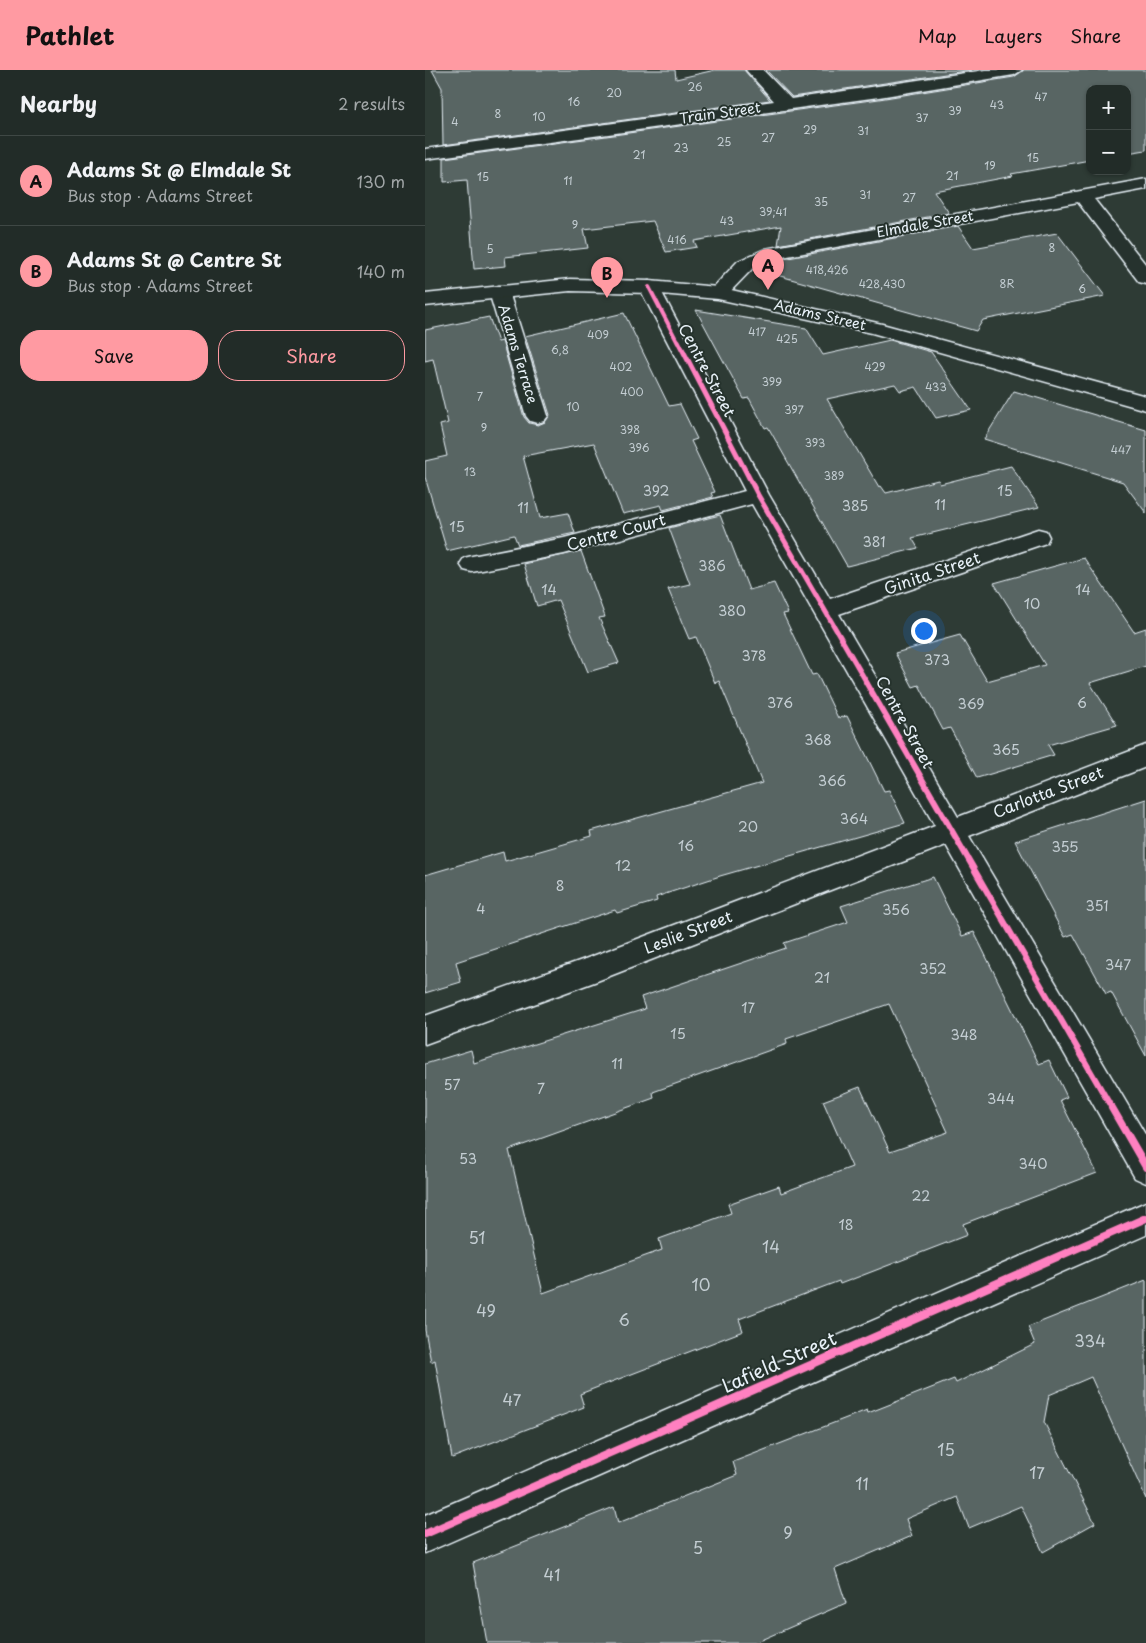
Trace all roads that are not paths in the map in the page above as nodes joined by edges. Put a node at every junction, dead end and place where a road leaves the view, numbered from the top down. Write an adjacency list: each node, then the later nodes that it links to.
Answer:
1 (754, 70): 4 (street)
2 (1014, 70): 3 (street, Train Street)
3 (969, 74): 4 (street, Train Street)
4 (786, 104): 5 (street, Train Street)
5 (425, 154)
6 (1146, 184): 7 (street, Elmdale Street)
7 (1083, 196): 8 (street); 11 (street, Elmdale Street)
8 (1146, 278)
9 (649, 287): 10 (street, Adams Street); 11 (street, Adams Street); 15 (street, Centre Street)
10 (499, 292): 12 (street, Adams Street); 14 (street, Adams Terrace)
11 (719, 293): 13 (street, Adams Street)
12 (425, 300)
13 (1146, 403)
14 (537, 416)
15 (758, 495): 17 (street, Centre Court); 18 (street, Centre Street)
16 (1038, 537): 18 (street, Ginita Street)
17 (472, 564)
18 (826, 609): 20 (street, Centre Street)
19 (1146, 756): 20 (street, Carlotta Street)
20 (950, 830): 21 (street, Leslie Street); 22 (street, Centre Street)
21 (425, 1030)
22 (1146, 1167)
23 (1146, 1218): 24 (street, Lafield Street)
24 (425, 1534)

